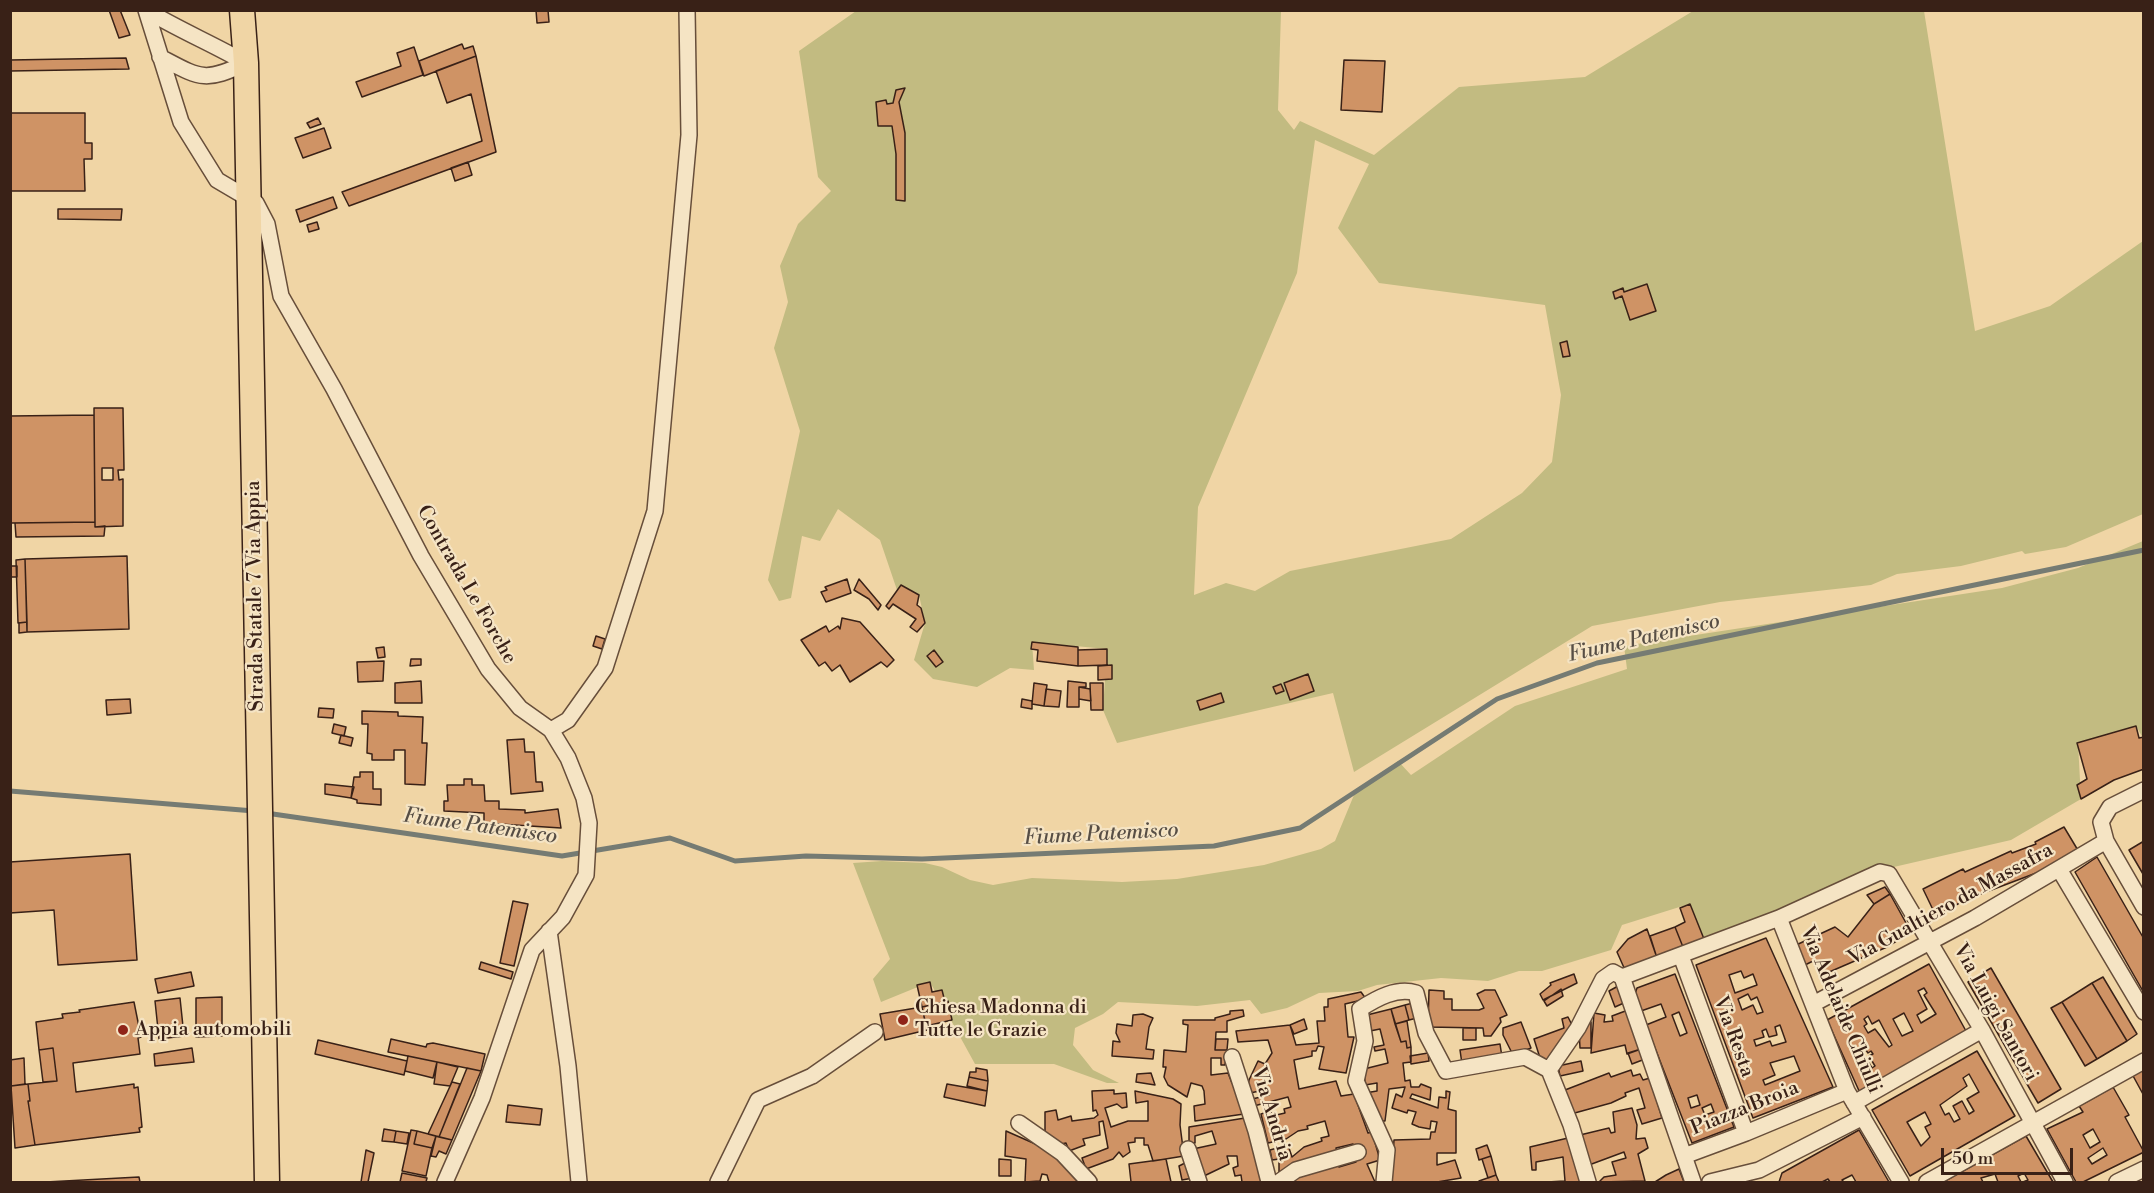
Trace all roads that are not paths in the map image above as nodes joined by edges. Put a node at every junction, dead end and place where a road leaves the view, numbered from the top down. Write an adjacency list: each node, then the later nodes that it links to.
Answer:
1 (146, 10): 4 (street); 5 (street)
2 (242, 10): 5 (main road, Strada Statale 7 Via Appia)
3 (687, 10): 7 (street)
4 (160, 57): 5 (street); 6 (street)
5 (246, 63): 6 (main road, Strada Statale 7 Via Appia)
6 (248, 196): 7 (street, Contrada Le Forche); 34 (main road, Strada Statale 7 Via Appia)
7 (551, 730): 13 (street, Contrada Le Forche)
8 (2144, 790): 9 (street)
9 (2106, 841): 10 (street, Via Gualtiero da Massafra); 11 (street)
10 (2059, 869): 14 (street, Via Gualtiero da Massafra); 18 (street)
11 (2144, 907)
12 (1779, 918): 14 (street, Via Luigi Santori); 15 (street); 17 (street, Via Adelaide Chiulli)
13 (549, 931): 35 (street, Contrada Le Forche); 36 (street)
14 (1931, 941): 17 (street, Via Gualtiero da Massafra); 19 (street, Via Luigi Santori)
15 (1681, 956): 16 (street); 28 (street, Via Resta)
16 (1622, 977): 23 (street); 31 (street)
17 (1815, 1003): 24 (street, Via Adelaide Chiulli)
18 (2144, 1012)
19 (1982, 1030): 24 (street, Piazza Broia); 27 (street, Via Luigi Santori)
20 (875, 1032): 37 (street)
21 (1232, 1057): 40 (street, Via Andria)
22 (2144, 1061): 27 (street)
23 (1549, 1070): 42 (street); 43 (street)
24 (1851, 1097): 25 (street, Via Adelaide Chiulli); 28 (street, Piazza Broia)
25 (1863, 1117): 33 (street); 46 (street, Via Adelaide Chiulli)
26 (1019, 1123): 38 (street)
27 (2032, 1123): 47 (street); 48 (street, Via Luigi Santori)
28 (1746, 1133): 31 (street, Piazza Broia)
29 (1188, 1149): 39 (street)
30 (1358, 1152): 41 (street)
31 (1684, 1156): 44 (street, Piazza Broia)
32 (2144, 1169): 49 (street)
33 (1763, 1176): 45 (street)
34 (267, 1182)
35 (445, 1182)
36 (579, 1182)
37 (718, 1182)
38 (1089, 1182)
39 (1199, 1182)
40 (1269, 1182)
41 (1279, 1182)
42 (1384, 1182)
43 (1588, 1182)
44 (1693, 1182)
45 (1710, 1182)
46 (1901, 1182)
47 (1927, 1182)
48 (2065, 1182)
49 (2117, 1182)

